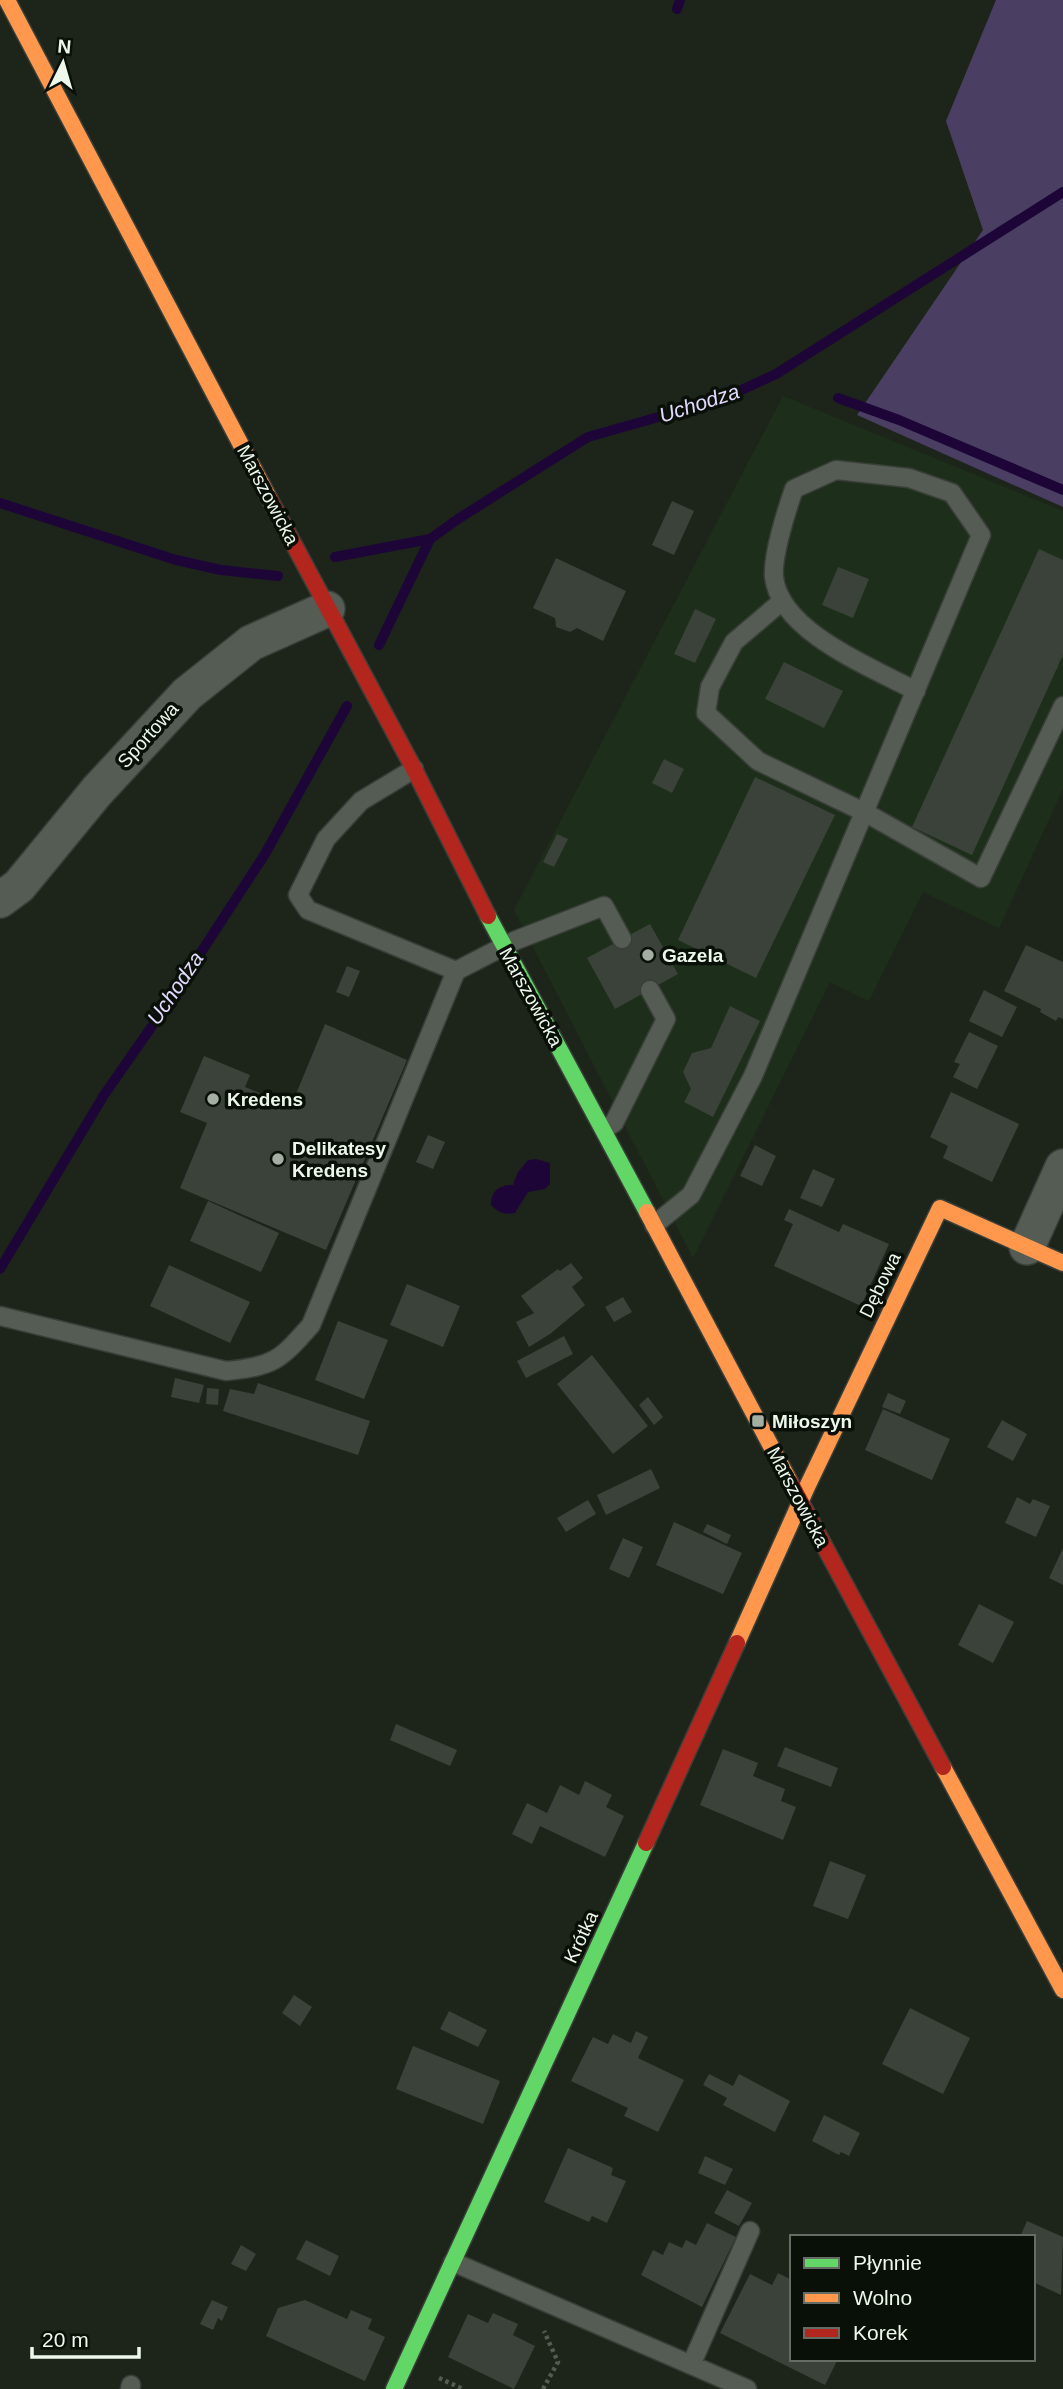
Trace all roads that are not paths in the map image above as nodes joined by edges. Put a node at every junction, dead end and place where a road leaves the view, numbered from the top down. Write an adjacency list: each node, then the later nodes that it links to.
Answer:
1 (8, 0): 3 (street, Marszowicka)
2 (781, 603): 4 (lane); 4 (lane); 7 (lane)
3 (327, 609): 6 (street, Marszowicka); 8 (street, Sportowa)
4 (916, 691): 7 (lane)
5 (1063, 706): 7 (lane)
6 (414, 769): 10 (street, Marszowicka); 11 (lane)
7 (866, 813): 15 (lane)
8 (0, 900)
9 (622, 939): 10 (lane)
10 (503, 947): 11 (lane); 13 (street, Marszowicka)
11 (456, 971): 18 (lane)
12 (650, 990): 13 (lane)
13 (604, 1129): 15 (street, Marszowicka)
14 (1063, 1167): 16 (street)
15 (653, 1225): 19 (street, Marszowicka)
16 (1027, 1247): 17 (street, Dębowa); 19 (street, Dębowa)
17 (1063, 1263)
18 (0, 1316)
19 (801, 1500): 20 (street, Marszowicka); 22 (street, Krótka)
20 (1063, 1990)
21 (750, 2231): 23 (lane)
22 (453, 2262): 23 (lane); 24 (street, Krótka)
23 (691, 2365): 25 (lane)
24 (394, 2389)
25 (747, 2389)

